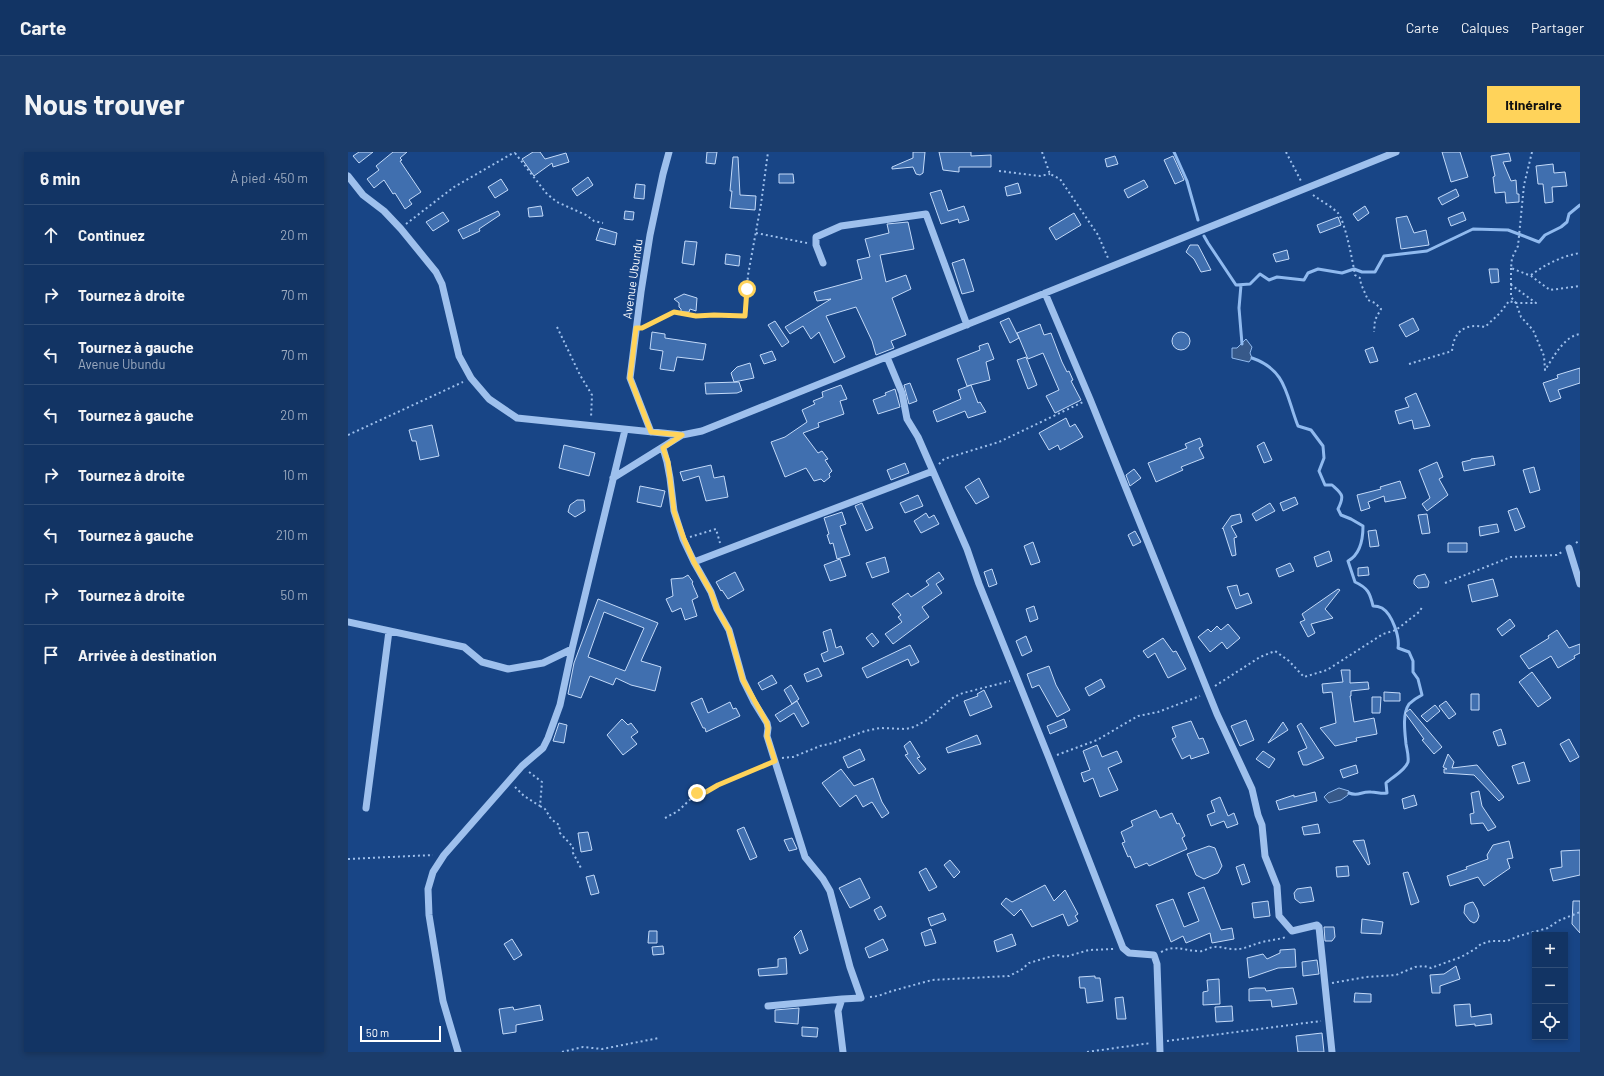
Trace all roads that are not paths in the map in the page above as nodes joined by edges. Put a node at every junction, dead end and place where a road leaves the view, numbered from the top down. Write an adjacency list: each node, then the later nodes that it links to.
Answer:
1 (669, 152): 9 (street, Avenue Ubundu)
2 (1396, 152): 5 (street)
3 (348, 176): 8 (street)
4 (823, 263): 6 (street)
5 (1045, 293): 6 (street); 26 (street)
6 (967, 325): 7 (street)
7 (887, 357): 10 (street); 12 (street)
8 (625, 430): 9 (street); 13 (street)
9 (651, 432): 10 (street)
10 (682, 435): 11 (street)
11 (663, 448): 13 (street); 15 (street)
12 (933, 471): 15 (street); 25 (street)
13 (613, 478): 19 (street)
14 (1569, 548): 16 (street)
15 (694, 562): 21 (street)
16 (1580, 584)
17 (348, 622): 18 (street)
18 (389, 631): 19 (street); 20 (street)
19 (572, 648): 23 (street)
20 (366, 808)
21 (842, 999): 22 (street); 24 (street)
22 (768, 1006)
23 (458, 1052)
24 (843, 1052)
25 (1160, 1052)
26 (1332, 1052)

